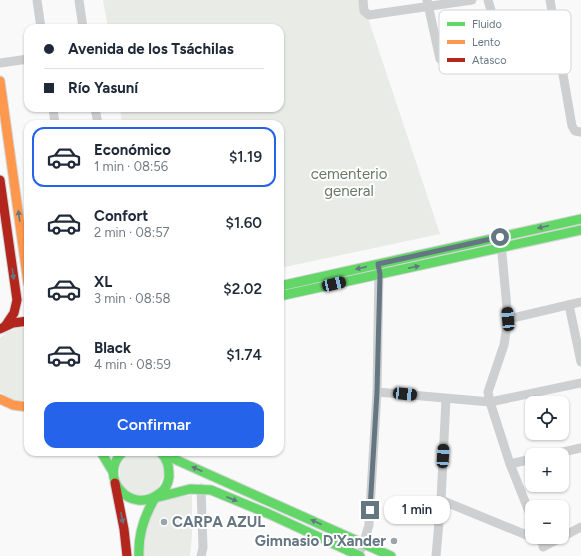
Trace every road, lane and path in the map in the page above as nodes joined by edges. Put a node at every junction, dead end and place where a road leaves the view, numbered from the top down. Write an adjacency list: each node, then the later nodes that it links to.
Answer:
1 (37, 0): 10 (street)
2 (79, 0): 11 (street)
3 (363, 0): 7 (street)
4 (472, 0): 7 (street)
5 (488, 0): 8 (street)
6 (550, 0): 9 (street)
7 (427, 3): 12 (street)
8 (491, 10)
9 (552, 10)
10 (40, 24)
11 (82, 24)
12 (439, 55)
13 (24, 60): 14 (street)
14 (0, 63)
15 (563, 74): 17 (street)
16 (0, 81): 23 (main road, one-way to 16)
17 (581, 132)
18 (0, 180): 32 (main road, one-way to 32)
19 (581, 219): 21 (main road, one-way to 21)
20 (581, 230): 22 (main road)
21 (500, 237): 22 (street); 24 (main road)
22 (502, 248): 25 (main road, one-way to 22); 30 (street)
23 (24, 254)
24 (378, 264): 25 (street); 26 (main road, one-way to 26)
25 (380, 274): 27 (main road); 35 (street)
26 (284, 285)
27 (284, 295)
28 (581, 302): 29 (street)
29 (569, 305): 30 (street); 33 (street)
30 (508, 319): 38 (street)
31 (24, 321): 32 (main road)
32 (3, 327)
33 (581, 362)
34 (581, 383): 38 (street)
35 (377, 392): 37 (street); 55 (street)
36 (0, 399): 39 (main road)
37 (446, 399): 38 (street); 52 (street)
38 (490, 402): 47 (street)
39 (24, 407)
40 (581, 448): 41 (street)
41 (569, 451)
42 (103, 456): 48 (main road)
43 (120, 456): 48 (main road)
44 (163, 456): 51 (main road)
45 (168, 456): 55 (main road, one-way to 45)
46 (525, 461): 47 (street)
47 (510, 464): 53 (street)
48 (113, 472): 49 (main road)
49 (115, 483): 51 (main road); 57 (main road, one-way to 57)
50 (201, 488): 51 (main road); 59 (street); 60 (main road, one-way to 60)
51 (155, 498): 58 (main road)
52 (441, 500): 56 (street); 62 (street)
53 (525, 502)
54 (581, 527): 56 (street)
55 (364, 544): 60 (street); 61 (main road)
56 (542, 545)
57 (127, 556)
58 (139, 556)
59 (201, 556)
60 (359, 556)
61 (391, 556)
62 (436, 556)

